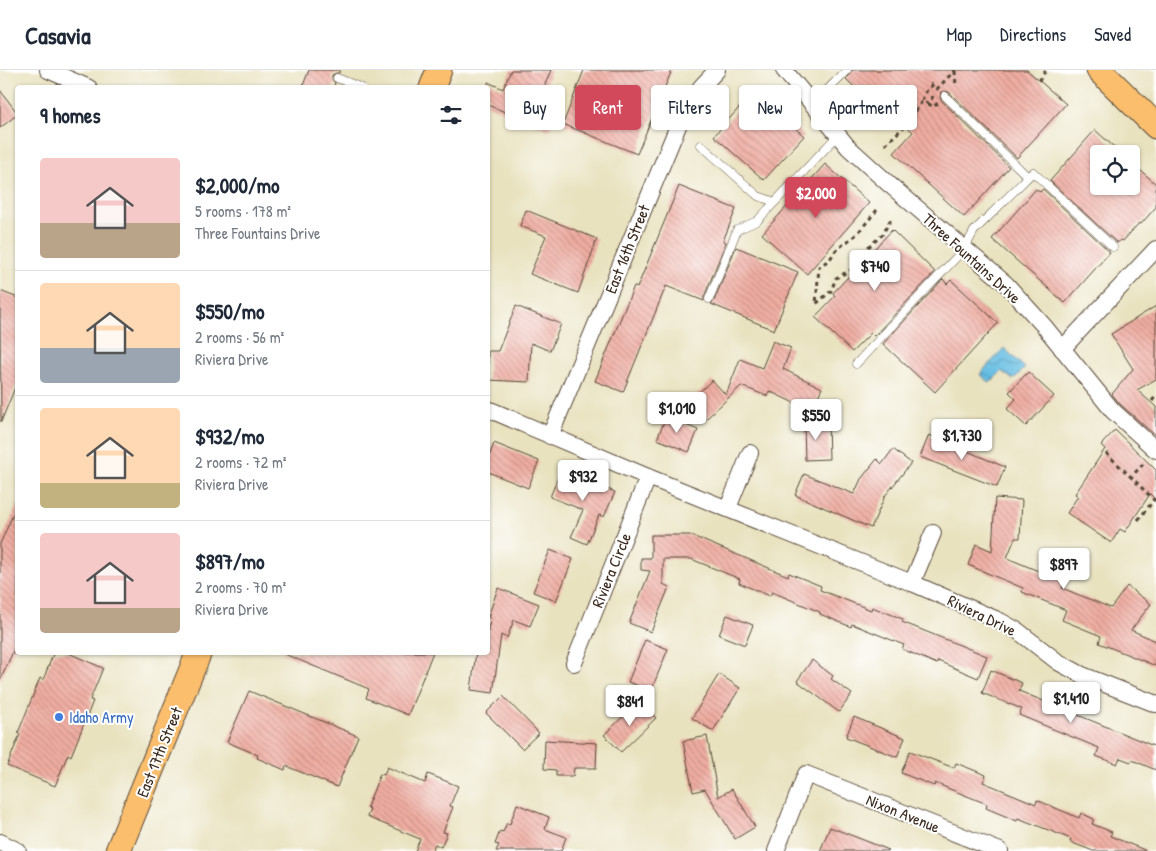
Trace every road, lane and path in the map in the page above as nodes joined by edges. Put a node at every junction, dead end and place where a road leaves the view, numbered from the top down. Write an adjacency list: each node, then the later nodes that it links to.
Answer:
1 (48, 70): 11 (street)
2 (439, 70): 13 (main road)
3 (717, 70): 40 (street, East 16th Street)
4 (784, 70): 18 (street, Three Fountains Drive)
5 (847, 70): 14 (lane)
6 (955, 70): 15 (path); 17 (path)
7 (1046, 70): 10 (path)
8 (1099, 70): 21 (main road)
9 (337, 78): 12 (lane)
10 (1039, 80)
11 (82, 85)
12 (354, 85)
13 (433, 85)
14 (832, 85)
15 (956, 87)
16 (945, 96): 27 (lane)
17 (922, 102): 19 (path); 20 (path)
18 (811, 104)
19 (929, 104)
20 (917, 110)
21 (1156, 126)
22 (834, 130): 24 (street, Three Fountains Drive)
23 (901, 130): 26 (path)
24 (838, 135): 28 (lane); 31 (street, Three Fountains Drive)
25 (701, 145): 28 (lane)
26 (885, 146)
27 (1028, 177): 31 (lane); 32 (lane)
28 (775, 202): 34 (lane)
29 (877, 210): 30 (path)
30 (892, 217)
31 (965, 248): 35 (street, Three Fountains Drive); 36 (lane)
32 (1113, 248)
33 (1156, 249): 35 (street)
34 (709, 299)
35 (1062, 349): 43 (street, Three Fountains Drive)
36 (856, 364)
37 (1156, 396): 38 (path)
38 (1152, 401)
39 (490, 410): 40 (street, Riviera Drive)
40 (550, 436): 44 (street, Riviera Drive)
41 (750, 453): 46 (street)
42 (1106, 453): 45 (path)
43 (1153, 453): 45 (path)
44 (648, 477): 46 (street, Riviera Drive); 51 (street, Riviera Circle)
45 (1131, 477): 47 (path)
46 (728, 508): 49 (street, Riviera Drive)
47 (1138, 520)
48 (933, 533): 49 (street)
49 (912, 583): 52 (street, Riviera Drive)
50 (198, 655): 55 (main road, East 17th Street)
51 (574, 663)
52 (1156, 704)
53 (0, 842): 54 (street)
54 (18, 851)
55 (118, 851)
56 (776, 851): 57 (street, Nixon Avenue)
57 (1000, 851)

